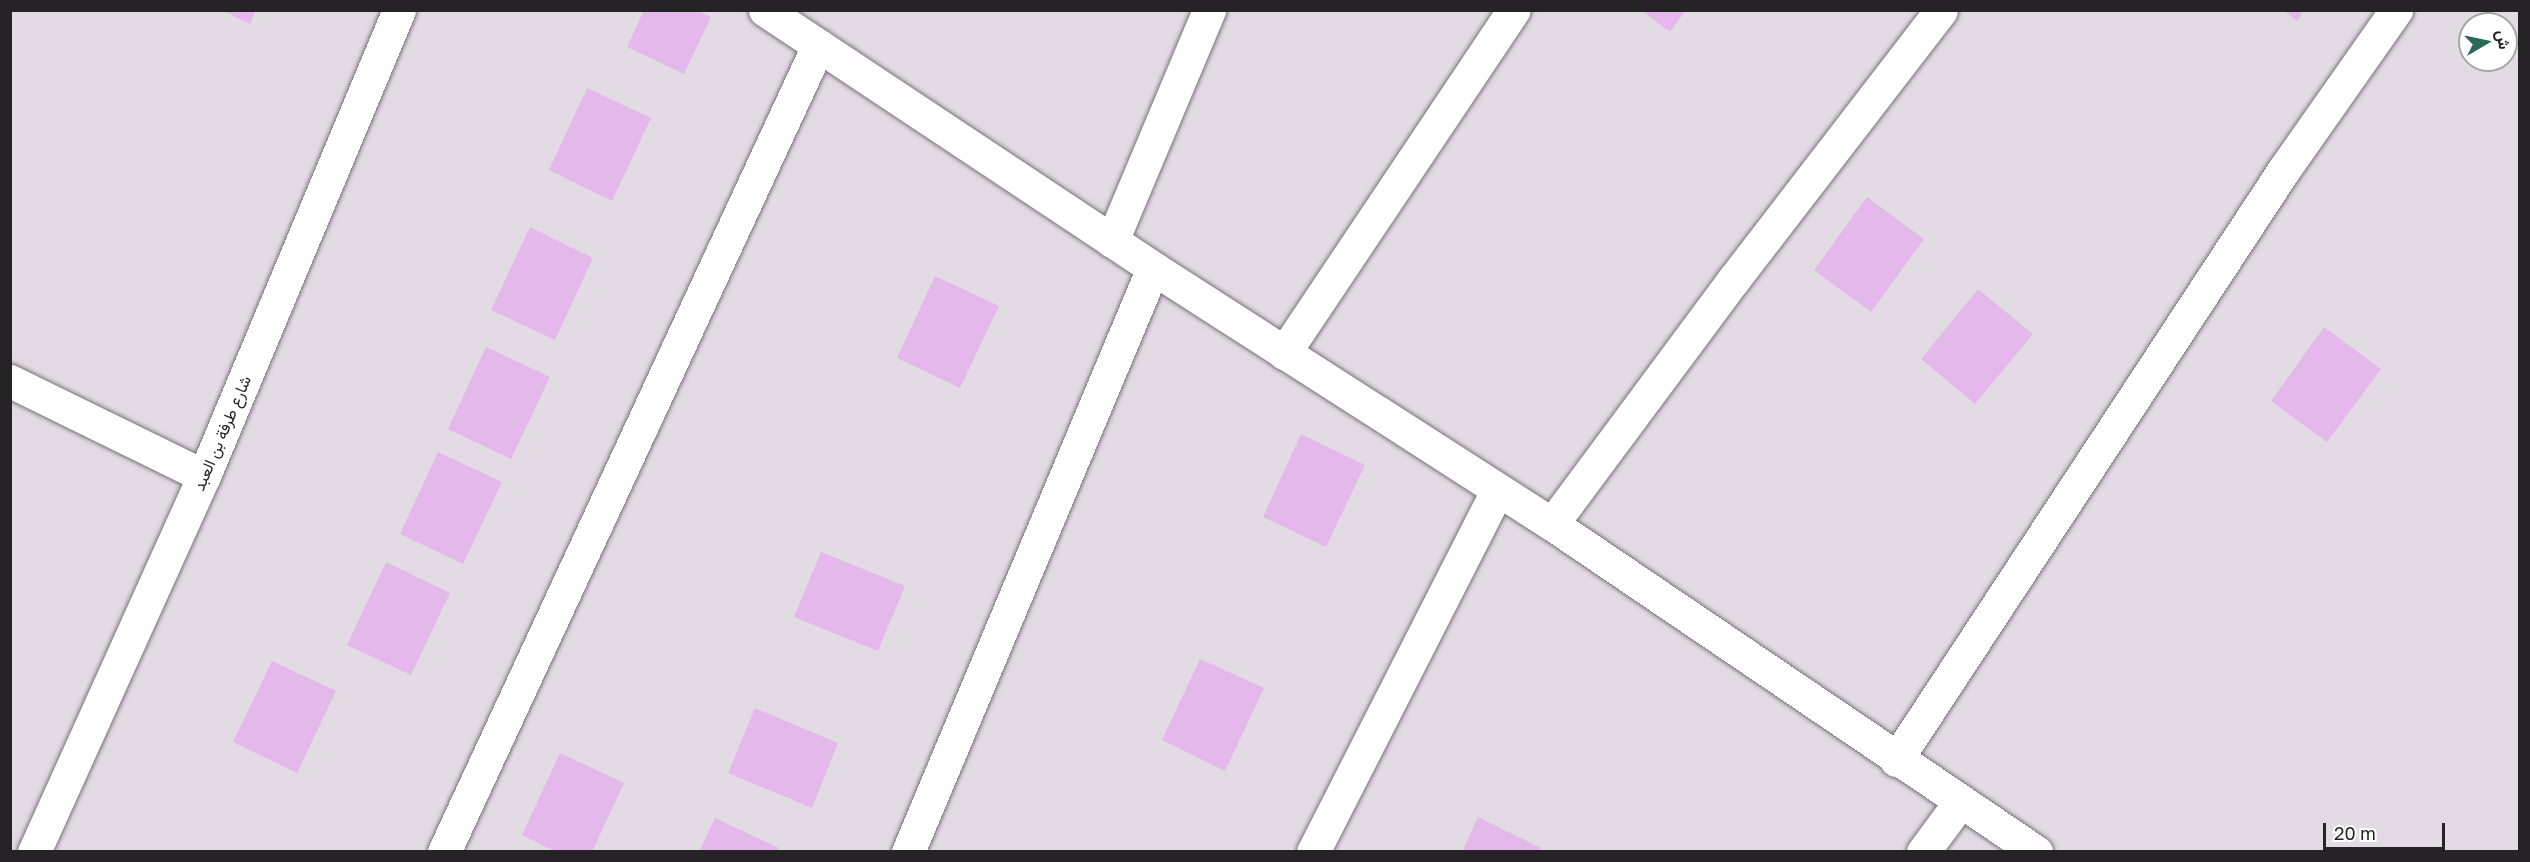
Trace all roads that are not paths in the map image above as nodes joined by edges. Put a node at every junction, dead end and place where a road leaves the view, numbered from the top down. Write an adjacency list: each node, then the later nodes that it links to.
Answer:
1 (399, 10): 12 (street, شارع طرفة بن العبد)
2 (765, 10): 7 (street)
3 (1209, 10): 8 (street)
4 (1514, 10): 10 (street)
5 (1941, 10): 14 (street)
6 (2396, 10): 15 (street)
7 (818, 46): 8 (street); 18 (street)
8 (1112, 240): 9 (street)
9 (1153, 268): 10 (street); 19 (street)
10 (1284, 353): 13 (street)
11 (10, 381): 12 (street)
12 (204, 476): 17 (street, شارع طرفة بن العبد)
13 (1497, 491): 14 (street); 20 (street)
14 (1552, 524): 15 (street)
15 (1896, 760): 16 (street)
16 (1960, 802): 21 (street); 22 (street)
17 (34, 852)
18 (444, 852)
19 (908, 852)
20 (1313, 852)
21 (1923, 852)
22 (2036, 852)

